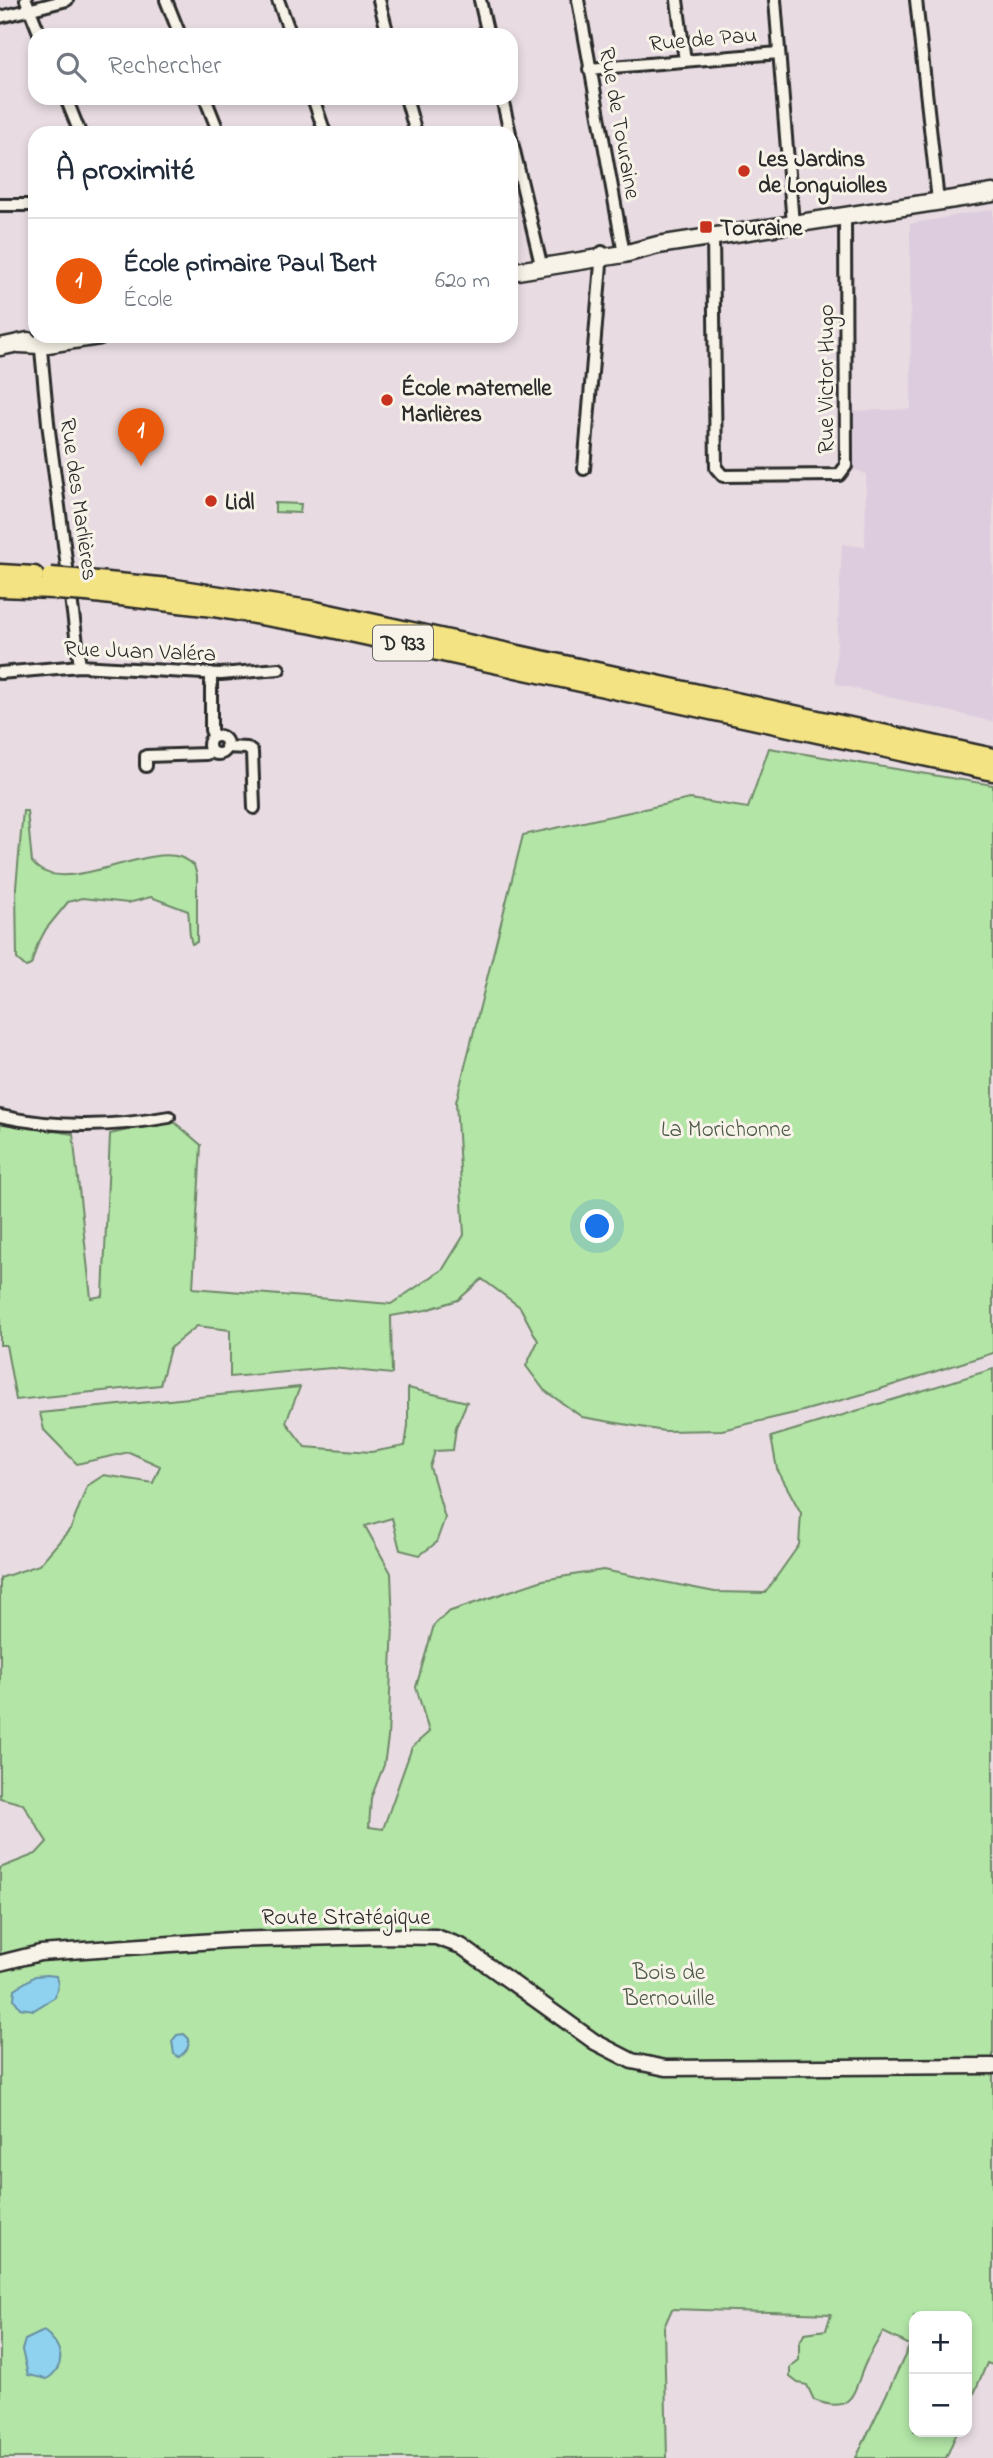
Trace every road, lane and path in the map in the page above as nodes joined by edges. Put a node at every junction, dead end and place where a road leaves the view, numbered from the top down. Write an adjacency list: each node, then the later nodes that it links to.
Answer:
1 (67, 0): 10 (street)
2 (166, 0): 13 (street)
3 (278, 0): 14 (street)
4 (379, 0): 15 (street)
5 (480, 0): 16 (street)
6 (578, 0): 19 (street, Rue de Touraine)
7 (677, 0): 18 (street)
8 (775, 0): 17 (street)
9 (916, 0): 32 (street)
10 (28, 5): 11 (street); 12 (street)
11 (0, 17)
12 (37, 28)
13 (177, 28)
14 (288, 28)
15 (386, 28)
16 (486, 28)
17 (779, 53): 18 (street, Rue de Pau); 36 (street)
18 (685, 61): 19 (street, Rue de Pau)
19 (589, 69): 38 (street, Rue de Touraine)
20 (69, 105): 25 (street)
21 (208, 105): 26 (street)
22 (315, 105): 27 (street)
23 (408, 105): 28 (street)
24 (503, 105): 29 (street)
25 (77, 126)
26 (216, 126)
27 (323, 126)
28 (414, 126)
29 (508, 126)
30 (518, 169): 40 (street)
31 (993, 193): 32 (main road)
32 (938, 201): 35 (main road)
33 (0, 205): 34 (street)
34 (28, 205)
35 (845, 216): 36 (main road); 37 (street, Rue Victor Hugo)
36 (793, 224): 37 (main road)
37 (713, 236): 38 (main road)
38 (623, 251): 39 (main road)
39 (602, 254): 40 (main road); 42 (main road); 46 (street)
40 (540, 260): 41 (main road)
41 (518, 264)
42 (518, 271)
43 (28, 342): 45 (main road)
44 (42, 343): 51 (street, Rue des Marlières)
45 (0, 347)
46 (584, 469)
47 (0, 575): 48 (highway, D 933)
48 (52, 583): 49 (highway, D 933, bridge); 50 (highway, D 933)
49 (87, 586): 58 (highway, D 933); 60 (highway, D 933)
50 (0, 587)
51 (80, 666): 53 (street, Rue Juan Valéra); 54 (street, Rue Juan Valéra)
52 (279, 669): 54 (street, Rue Juan Valéra)
53 (0, 673)
54 (211, 674): 55 (street)
55 (214, 737): 56 (street); 57 (street)
56 (226, 747): 57 (street); 61 (street)
57 (212, 752): 59 (street)
58 (993, 758)
59 (146, 766)
60 (993, 771)
61 (254, 808)
62 (0, 1116): 63 (street)
63 (169, 1117)
64 (0, 1963): 65 (street, Route Stratégique)
65 (993, 2066)

